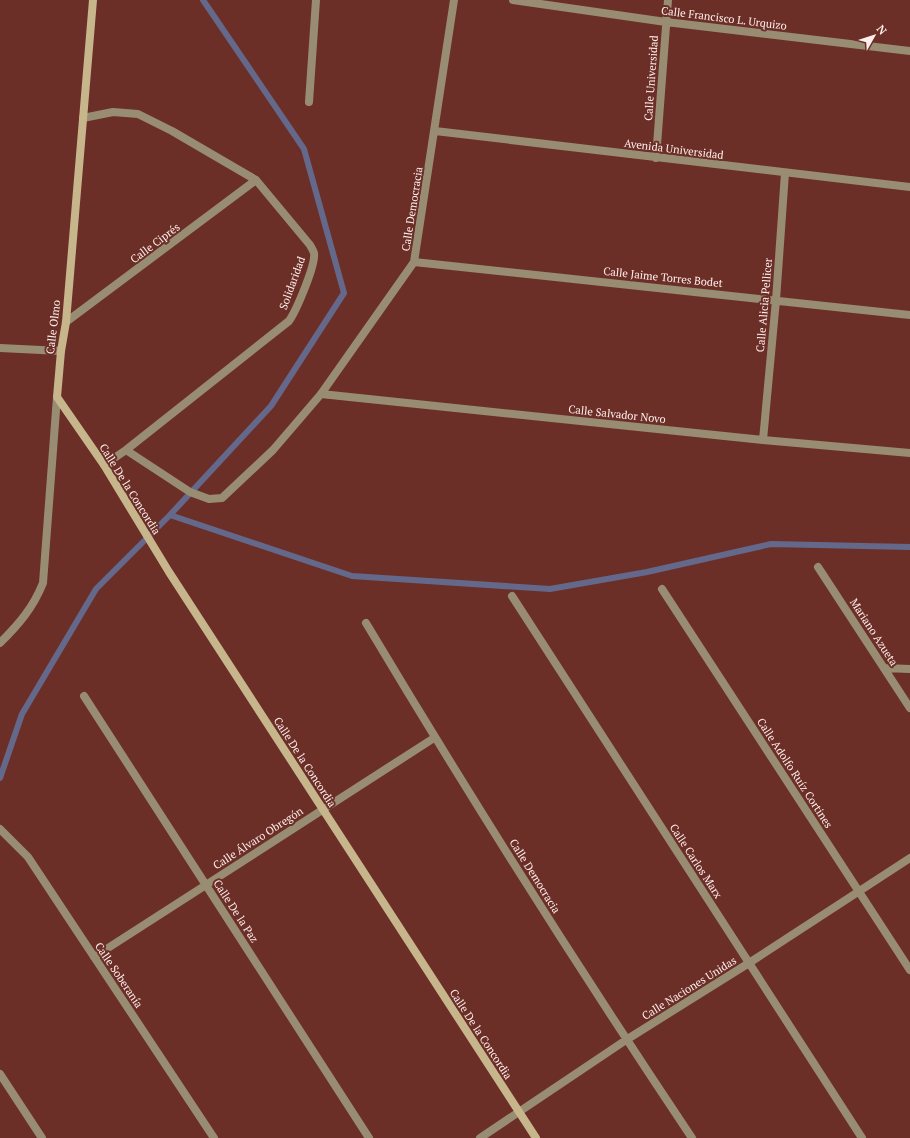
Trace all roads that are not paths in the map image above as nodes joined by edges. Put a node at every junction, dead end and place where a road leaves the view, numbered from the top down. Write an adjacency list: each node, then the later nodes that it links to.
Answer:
1 (93, 0): 9 (street, Calle Olmo)
2 (316, 0): 8 (street)
3 (454, 0): 10 (street, Calle Democracia)
4 (513, 0): 6 (street, Calle Francisco L. Urquizo)
5 (668, 0): 6 (street, Calle Universidad)
6 (666, 22): 7 (street, Calle Francisco L. Urquizo); 11 (street, Calle Universidad)
7 (910, 51)
8 (310, 102)
9 (83, 118): 13 (street, Solidaridad); 18 (street, Calle Olmo)
10 (435, 132): 11 (street, Avenida Universidad); 15 (street, Calle Democracia)
11 (656, 158): 12 (street, Avenida Universidad)
12 (785, 173): 14 (street, Avenida Universidad); 16 (street, Calle Alicia Pellicer)
13 (256, 180): 18 (street, Calle Ciprés); 24 (street, Solidaridad)
14 (910, 187)
15 (414, 262): 16 (street, Calle Jaime Torres Bodet); 21 (street, Calle Democracia)
16 (776, 300): 17 (street, Calle Jaime Torres Bodet); 23 (street, Calle Alicia Pellicer)
17 (910, 315)
18 (66, 322): 20 (street, Calle Olmo)
19 (0, 348): 20 (street)
20 (61, 351): 22 (street, Calle Olmo)
21 (321, 394): 23 (street, Calle Salvador Novo); 24 (street)
22 (57, 397): 26 (street, Calle De la Concordia); 31 (street, Calle Olmo)
23 (763, 440): 25 (street, Calle Salvador Novo)
24 (126, 450): 26 (street, Solidaridad)
25 (910, 453)
26 (104, 465): 37 (street, Calle De la Concordia)
27 (818, 568): 32 (street, Mariano Azueta)
28 (662, 589): 41 (street, Calle Adolfo Ruíz Cortines)
29 (512, 596): 43 (street, Calle Carlos Marx)
30 (366, 623): 36 (street, Calle Democracia)
31 (0, 643)
32 (884, 668): 33 (street); 35 (street, Mariano Azueta)
33 (910, 668)
34 (84, 696): 40 (street, Calle De la Paz)
35 (910, 708)
36 (434, 738): 37 (street, Calle Álvaro Obregón); 45 (street, Calle Democracia)
37 (323, 810): 40 (street, Calle Álvaro Obregón); 47 (street, Calle De la Concordia)
38 (0, 829): 42 (street, Calle Soberanía)
39 (910, 858): 41 (street, Calle Naciones Unidas)
40 (207, 885): 42 (street, Calle Álvaro Obregón); 50 (street, Calle De la Paz)
41 (859, 891): 43 (street, Calle Naciones Unidas); 44 (street, Calle Adolfo Ruíz Cortines)
42 (94, 958): 49 (street, Calle Soberanía)
43 (749, 963): 45 (street, Calle Naciones Unidas); 54 (street, Calle Carlos Marx)
44 (910, 970)
45 (626, 1040): 47 (street, Calle Naciones Unidas); 53 (street, Calle Democracia)
46 (0, 1074): 48 (street)
47 (519, 1113): 51 (street, Calle Naciones Unidas); 52 (street, Calle De la Concordia)
48 (42, 1138)
49 (214, 1138)
50 (369, 1138)
51 (480, 1138)
52 (536, 1138)
53 (692, 1138)
54 (862, 1138)

